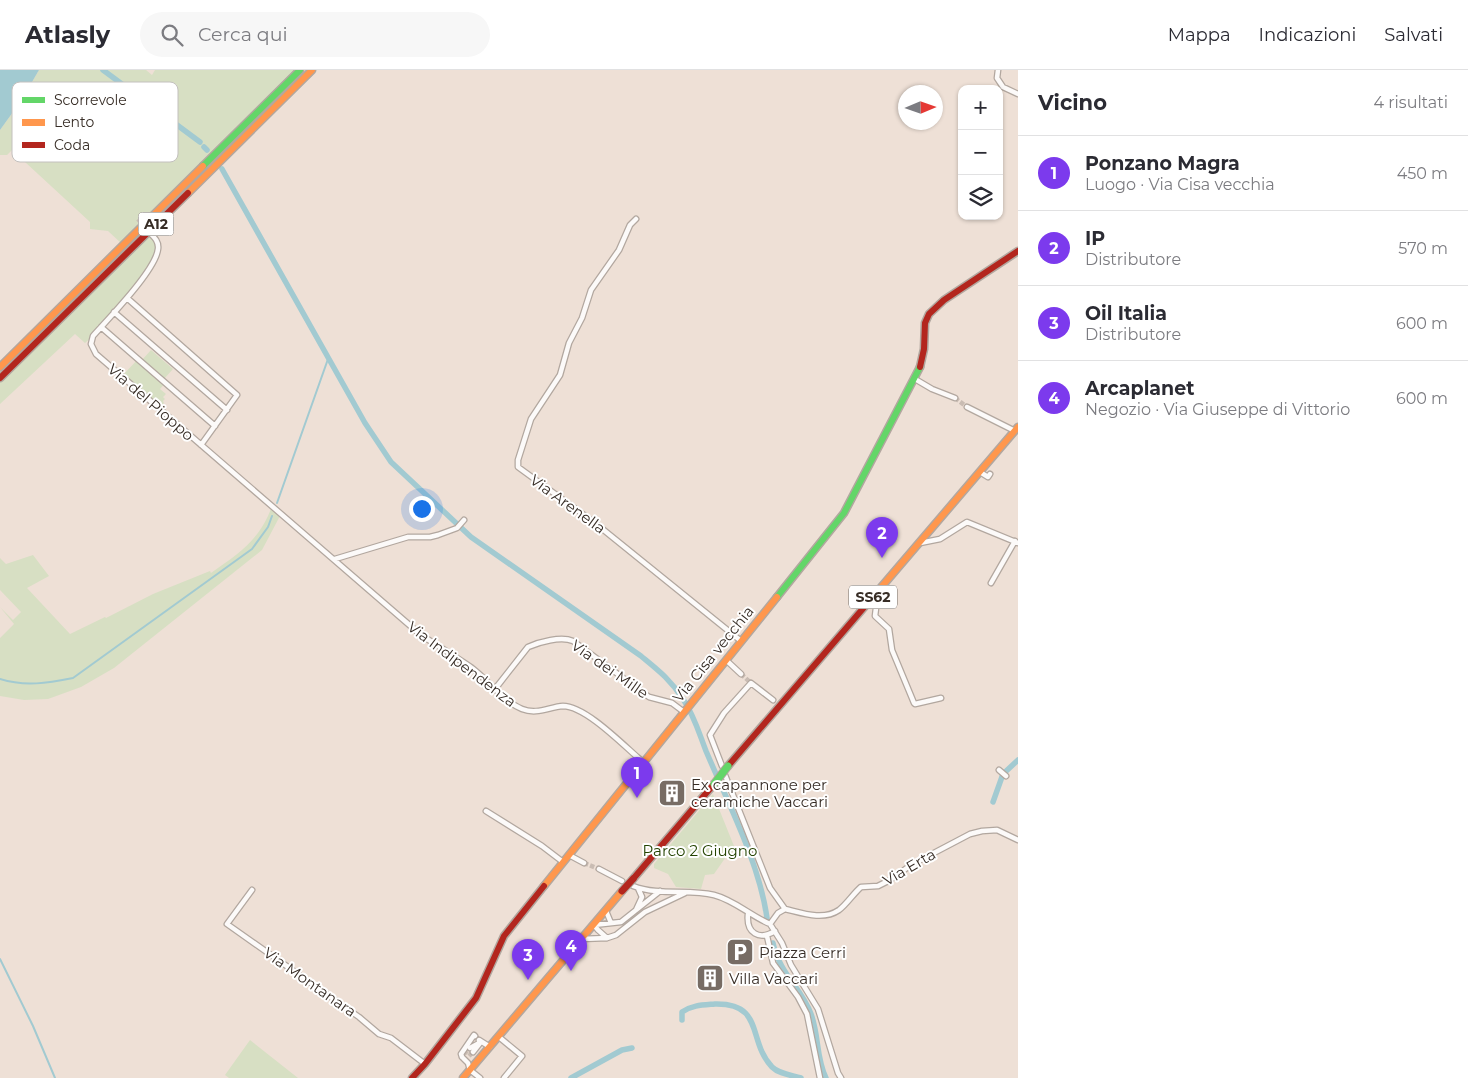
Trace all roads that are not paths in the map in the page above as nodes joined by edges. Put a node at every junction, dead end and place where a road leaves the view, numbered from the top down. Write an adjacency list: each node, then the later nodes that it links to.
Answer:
1 (300, 70): 11 (main road, A12)
2 (312, 70): 12 (main road, A12)
3 (998, 70): 4 (street)
4 (1018, 94)
5 (636, 219): 29 (street, Via Arenella)
6 (150, 233): 8 (street, Via del Pioppo)
7 (1018, 251): 13 (main road, Via Cisa vecchia)
8 (126, 298): 9 (street, Via del Pioppo); 16 (street)
9 (114, 312): 10 (street, Via del Pioppo); 16 (street)
10 (101, 327): 17 (street); 19 (street, Via del Pioppo)
11 (0, 367)
12 (0, 378)
13 (914, 379): 14 (street); 29 (main road, Via Cisa vecchia)
14 (955, 398)
15 (966, 407): 18 (street)
16 (227, 410): 17 (street)
17 (215, 426): 19 (street)
18 (1016, 429): 20 (main road, SS62)
19 (201, 445): 25 (street, Via del Pioppo)
20 (980, 472): 21 (street); 24 (main road, SS62)
21 (988, 477)
22 (463, 522): 26 (street)
23 (1016, 542): 24 (street); 27 (street)
24 (920, 543): 28 (main road, SS62)
25 (320, 546): 26 (street, Via Indipendenza)
26 (334, 559): 32 (street, Via Indipendenza)
27 (991, 583)
28 (879, 590): 33 (street); 37 (main road, SS62)
29 (741, 641): 30 (main road, Via Cisa vecchia)
30 (726, 660): 31 (street); 35 (main road, Via Cisa vecchia)
31 (741, 674)
32 (495, 689): 35 (street, Via dei Mille); 36 (street, Via Indipendenza)
33 (941, 698)
34 (773, 700): 37 (street)
35 (685, 711): 36 (main road, Via Cisa vecchia)
36 (643, 762): 43 (main road, Via Cisa vecchia)
37 (725, 766): 48 (main road, SS62, bridge)
38 (999, 770): 40 (street)
39 (725, 775): 53 (street)
40 (1006, 776)
41 (486, 811): 44 (street)
42 (1018, 840): 53 (street, Via Erta)
43 (569, 855): 44 (main road, Via Cisa vecchia); 45 (street)
44 (563, 862): 68 (main road, Via Cisa vecchia)
45 (584, 863)
46 (599, 869): 47 (street)
47 (622, 881)
48 (635, 884): 50 (street); 54 (main road, SS62, bridge); 55 (street)
49 (252, 890): 68 (street, Via Montanara)
50 (660, 892): 51 (street); 52 (street); 55 (street)
51 (687, 892): 52 (street); 56 (street)
52 (661, 904): 62 (street)
53 (786, 909): 58 (street)
54 (606, 911): 57 (street); 59 (main road, SS62)
55 (635, 912): 57 (street)
56 (748, 914): 58 (street); 61 (street)
57 (612, 923): 59 (street)
58 (770, 924): 60 (street)
59 (594, 925): 62 (street); 63 (main road, SS62)
60 (775, 932): 61 (street); 75 (street)
61 (767, 936): 74 (street)
62 (606, 938): 63 (street)
63 (582, 939): 64 (main road, SS62)
64 (499, 1037): 66 (main road, SS62); 73 (street)
65 (478, 1039): 66 (street); 67 (street); 67 (street)
66 (490, 1047): 69 (main road, SS62)
67 (466, 1054): 69 (street)
68 (425, 1064): 70 (main road, Via Cisa vecchia)
69 (470, 1070): 71 (main road, SS62); 72 (street)
70 (412, 1078)
71 (463, 1078)
72 (480, 1078)
73 (504, 1078)
74 (820, 1078)
75 (841, 1078)

